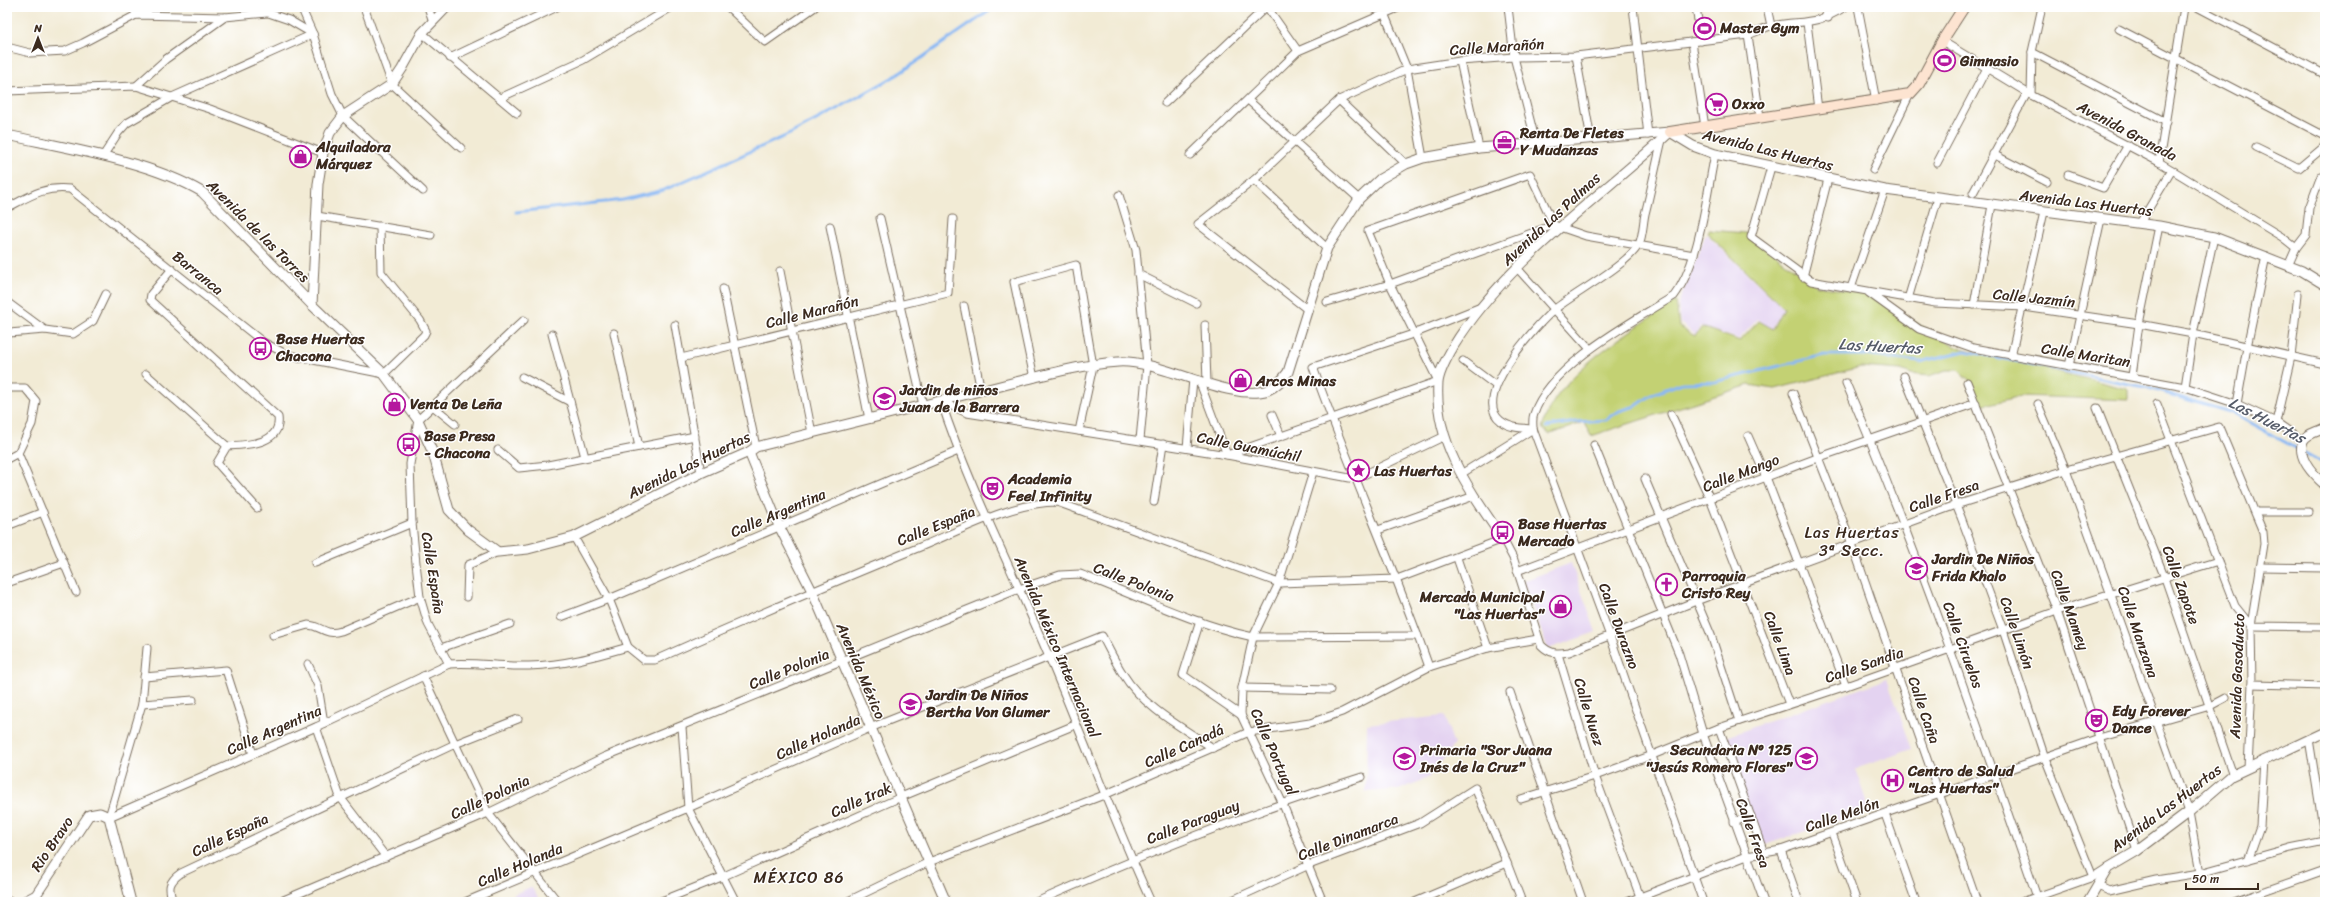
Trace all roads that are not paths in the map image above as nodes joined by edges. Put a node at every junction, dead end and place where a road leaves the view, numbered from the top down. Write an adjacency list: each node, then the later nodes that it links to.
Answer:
1 (134, 7): 26 (street)
2 (251, 7): 24 (street)
3 (301, 7): 34 (street)
4 (364, 7): 51 (street)
5 (428, 7): 29 (street)
6 (447, 7): 29 (street)
7 (557, 7): 45 (street)
8 (672, 7): 57 (street)
9 (728, 7): 10 (street)
10 (815, 7)
11 (1266, 7): 41 (street); 61 (street)
12 (1400, 7): 25 (street)
13 (1508, 7): 44 (street)
14 (1633, 7): 40 (street)
15 (1696, 7): 36 (street)
16 (1767, 7): 31 (street)
17 (1824, 7): 28 (street)
18 (1845, 7): 28 (street, Calle Marañón)
19 (1858, 7): 60 (street)
20 (1964, 7): 37 (main road)
21 (2042, 7): 42 (street)
22 (2184, 7): 46 (street)
23 (2197, 7): 50 (street)
24 (267, 13): 27 (street); 34 (street)
25 (1384, 13): 41 (street); 49 (street)
26 (136, 15): 27 (street); 39 (street)
27 (226, 17): 52 (street)
28 (1828, 18): 30 (street, Calle Marañón)
29 (433, 22): 33 (street)
30 (1807, 23): 31 (street, Calle Marañón); 62 (street)
31 (1771, 26): 35 (street, Calle Marañón)
32 (2119, 29): 46 (street)
33 (422, 33): 45 (street); 51 (street)
34 (313, 34): 56 (street); 64 (street)
35 (1748, 36): 36 (street, Calle Marañón); 65 (street)
36 (1700, 41): 38 (street, Calle Marañón)
37 (1942, 41): 48 (street, Avenida Granada); 54 (main road)
38 (1692, 42): 40 (street, Calle Marañón); 67 (street)
39 (7, 47)
40 (1638, 49): 43 (street, Calle Marañón); 70 (street)
41 (1298, 51): 58 (street)
42 (2032, 52): 55 (street); 66 (street)
43 (1576, 56): 44 (street, Calle Marañón); 72 (street)
44 (1514, 57): 47 (street, Calle Marañón); 75 (street)
45 (450, 58): 57 (street)
46 (2178, 58): 66 (street); 71 (street)
47 (1460, 61): 49 (street, Calle Marañón); 79 (street)
48 (1986, 68): 55 (street, Avenida Granada); 88 (street)
49 (1407, 69): 59 (street, Calle Marañón); 86 (street)
50 (2325, 73)
51 (392, 84): 64 (street); 78 (street)
52 (136, 86): 53 (street); 56 (street)
53 (7, 91)
54 (1910, 94): 60 (main road); 91 (street)
55 (2029, 94): 76 (street, Avenida Granada); 83 (street)
56 (172, 98): 81 (street); 85 (street)
57 (500, 98): 63 (street)
58 (1248, 100): 73 (street); 84 (street)
59 (1339, 100): 73 (street, Calle Marañón); 89 (street)
60 (1876, 101): 62 (main road)
61 (1165, 103)
62 (1818, 109): 65 (main road)
63 (517, 113)
64 (343, 116): 81 (street); 98 (street)
65 (1760, 117): 67 (main road)
66 (2166, 122): 87 (street)
67 (1705, 127): 68 (main road)
68 (1670, 132): 70 (street, Avenida Las Huertas); 74 (street, Avenida Las Palmas); 82 (street, Avenida Las Huertas)
69 (7, 135): 85 (street, Avenida de las Torres)
70 (1648, 135): 72 (street, Avenida Las Huertas)
71 (2325, 136)
72 (1591, 139): 75 (street, Avenida Las Huertas)
73 (1295, 140): 96 (street, Calle Marañón); 103 (street)
74 (1662, 140): 115 (street, Avenida Las Palmas); 118 (street)
75 (1536, 143): 79 (street, Avenida Las Huertas)
76 (2128, 145): 87 (street, Avenida Granada); 93 (street)
77 (2256, 147): 80 (street)
78 (461, 148)
79 (1479, 148): 86 (street, Avenida Las Huertas)
80 (2325, 148)
81 (322, 153): 107 (street)
82 (1715, 154): 90 (street, Avenida Las Huertas); 121 (street)
83 (1993, 154): 97 (street); 100 (street)
84 (1190, 155)
85 (103, 156): 141 (street, Avenida de las Torres)
86 (1423, 158): 89 (street, Avenida Las Huertas)
87 (2159, 162): 92 (street, Avenida Granada)
88 (1937, 163)
89 (1406, 164): 103 (street, Avenida Las Huertas)
90 (1772, 167): 95 (street, Avenida Las Huertas); 128 (street, Calle Jazmín)
91 (1873, 170)
92 (2172, 170): 111 (street); 120 (street, Avenida Granada)
93 (2068, 175)
94 (2321, 176): 120 (street)
95 (1828, 179): 99 (street, Avenida Las Huertas); 128 (street)
96 (1254, 180): 119 (street); 146 (street, Calle Marañón)
97 (2047, 182)
98 (423, 190)
99 (1885, 190): 102 (street, Avenida Las Huertas); 131 (street)
100 (1973, 193)
101 (1119, 195): 127 (street)
102 (1938, 198): 104 (street, Avenida Las Huertas); 136 (street)
103 (1359, 199): 119 (street, Avenida Las Huertas)
104 (1992, 205): 106 (street, Avenida Las Huertas); 142 (street)
105 (7, 208): 124 (street, Barranca)
106 (2044, 212): 110 (street, Avenida Las Huertas); 145 (street)
107 (317, 216): 112 (street); 141 (street)
108 (880, 218): 140 (street)
109 (952, 219): 140 (street, Calle Marañón)
110 (2101, 219): 111 (street, Avenida Las Huertas); 149 (street)
111 (2140, 224): 114 (street, Avenida Las Huertas)
112 (380, 226): 116 (street); 173 (street)
113 (830, 226): 148 (street)
114 (2159, 226): 117 (street, Avenida Las Huertas); 151 (street)
115 (1557, 227): 118 (street); 125 (street, Avenida Las Palmas); 129 (street); 129 (street)
116 (431, 235)
117 (2214, 237): 122 (street, Avenida Las Huertas); 159 (street)
118 (1638, 244): 121 (street); 147 (street)
119 (1327, 248): 146 (street, Avenida Las Huertas)
120 (2296, 248): 123 (street)
121 (1694, 255): 163 (street)
122 (2266, 256): 123 (street, Avenida Las Huertas); 162 (street)
123 (2288, 266): 130 (street, Avenida Las Huertas)
124 (172, 269): 173 (street, Barranca); 219 (street)
125 (1518, 269): 144 (street, Avenida Las Palmas); 147 (street)
126 (780, 272): 155 (street)
127 (1138, 274): 139 (street); 169 (street)
128 (1803, 277): 131 (street, Calle Jazmín)
129 (1390, 284): 138 (street); 158 (street)
130 (2325, 285)
131 (1851, 288): 133 (street, Calle Jazmín)
132 (723, 289): 161 (street)
133 (1866, 291): 136 (street, Calle Jazmín); 164 (street, Calle Maritan)
134 (106, 294): 154 (street)
135 (2298, 294): 165 (street)
136 (1908, 299): 142 (street, Calle Jazmín)
137 (7, 302): 154 (street)
138 (1327, 302)
139 (1196, 303)
140 (898, 304): 148 (street, Calle Marañón); 193 (street)
141 (312, 305): 173 (street, Avenida de las Torres)
142 (1974, 305): 145 (street, Calle Jazmín)
143 (964, 306): 185 (street)
144 (1481, 307): 158 (street); 179 (street, Avenida Las Palmas)
145 (2024, 307): 149 (street, Calle Jazmín); 164 (street)
146 (1308, 310): 178 (street, Avenida Las Huertas)
147 (1554, 310): 163 (street); 182 (street)
148 (848, 316): 155 (street, Calle Marañón); 198 (street)
149 (2081, 316): 151 (street, Calle Jazmín); 171 (street)
150 (524, 320): 194 (street)
151 (2139, 324): 159 (street, Calle Jazmín); 175 (street)
152 (675, 325): 166 (street)
153 (1205, 326): 178 (street)
154 (45, 330): 160 (street)
155 (790, 332): 161 (street, Calle Marañón); 208 (street)
156 (614, 333): 220 (street)
157 (552, 334): 188 (street)
158 (1413, 334): 179 (street); 200 (street)
159 (2193, 334): 162 (street, Calle Jazmín); 183 (street)
160 (7, 335)
161 (735, 345): 166 (street, Calle Marañón); 222 (street)
162 (2247, 347): 165 (street, Calle Jazmín); 192 (street)
163 (1590, 350): 206 (street)
164 (2011, 356): 171 (street, Calle Maritan)
165 (2291, 357): 168 (street, Calle Jazmín); 202 (street)
166 (681, 358): 209 (street)
167 (1463, 361): 182 (street)
168 (2325, 364)
169 (1147, 365): 170 (street, Avenida Las Huertas); 178 (street, Avenida Las Huertas); 214 (street)
170 (1093, 366): 177 (street, Avenida Las Huertas); 177 (street); 207 (street)
171 (2069, 366): 175 (street, Calle Maritan)
172 (146, 374): 219 (street)
173 (384, 374): 199 (street, Avenida de las Torres)
174 (1904, 376): 201 (street, Calle Limón)
175 (2132, 376): 183 (street, Calle Maritan)
176 (522, 377): 188 (street)
177 (1034, 378): 185 (street, Avenida Las Huertas)
178 (1200, 381): 221 (street); 226 (street)
179 (1438, 382): 200 (street); 211 (street, Avenida Las Palmas)
180 (1967, 382): 189 (street, Calle Mamey)
181 (1846, 383): 213 (street, Calle Ciruelos)
182 (1495, 385): 206 (street)
183 (2185, 387): 192 (street, Calle Maritan)
184 (7, 388): 225 (street)
185 (981, 391): 187 (street, Avenida Las Huertas)
186 (1794, 393): 229 (street, Calle Caña)
187 (941, 401): 193 (street, Avenida Las Huertas); 207 (street, Calle Guamúchil); 224 (street, Avenida México Internacional)
188 (570, 402): 228 (street)
189 (1976, 403): 201 (street, Calle Mango); 239 (street, Calle Mamey)
190 (2038, 404): 231 (street, Calle Manzana)
191 (2158, 404): 215 (street)
192 (2237, 404): 202 (street, Calle Maritan)
193 (923, 405): 198 (street, Avenida Las Huertas)
194 (434, 407): 199 (street); 203 (street)
195 (2097, 408): 227 (street, Calle Zapote)
196 (1671, 414): 241 (street, Calle Lima)
197 (1272, 415): 210 (street)
198 (869, 419): 208 (street, Avenida Las Huertas)
199 (418, 420): 250 (street, Calle España); 260 (street)
200 (1332, 420): 210 (street); 236 (street)
201 (1923, 420): 213 (street, Calle Mango); 243 (street, Calle Limón)
202 (2276, 422): 216 (street, Calle Maritan)
203 (455, 424)
204 (2219, 426): 215 (street, Calle Fresa); 246 (street, Avenida Gasoducto)
205 (2325, 428): 216 (street)
206 (1533, 429): 234 (street); 259 (street, Calle Durazno)
207 (1079, 431): 214 (street, Calle Guamúchil)
208 (812, 433): 222 (street, Avenida Las Huertas)
209 (695, 436): 220 (street); 233 (street)
210 (1281, 436): 226 (street)
211 (1445, 436): 234 (street, Avenida Las Palmas); 236 (street)
212 (1748, 436): 235 (street)
213 (1870, 439): 229 (street, Calle Mango); 251 (street, Calle Ciruelos)
214 (1140, 440): 217 (street, Calle Guamúchil)
215 (2170, 440): 227 (street, Calle Fresa); 262 (street)
216 (2303, 443): 238 (street)
217 (1163, 444): 221 (street, Calle Guamúchil); 242 (street)
218 (1594, 445): 255 (street, Calle Fresa)
219 (227, 446): 244 (street)
220 (639, 447): 228 (street)
221 (1187, 448): 226 (street, Calle Guamúchil)
222 (752, 449): 233 (street, Avenida Las Huertas); 253 (street, Avenida México)
223 (498, 450): 228 (street)
224 (958, 451): 249 (street, Avenida México Internacional); 253 (street, Calle Argentina)
225 (18, 453): 230 (street); 245 (street)
226 (1227, 455): 232 (street, Calle Guamúchil)
227 (2118, 456): 231 (street, Calle Fresa); 269 (street, Calle Zapote)
228 (585, 457)
229 (1817, 458): 235 (street, Calle Mango); 258 (street, Calle Caña)
230 (7, 459)
231 (2066, 470): 239 (street, Calle Fresa); 277 (street, Calle Manzana)
232 (1313, 472): 236 (street, Calle Guamúchil); 272 (street, Calle Portugal)
233 (701, 473): 256 (street, Avenida Las Huertas)
234 (1461, 474): 240 (street, Avenida Las Palmas)
235 (1766, 477): 241 (street, Calle Mango); 265 (street)
236 (1355, 479): 254 (street)
237 (1645, 480): 248 (street)
238 (2325, 485)
239 (2010, 488): 243 (street, Calle Fresa); 282 (street, Calle Mamey)
240 (1474, 496): 254 (street); 257 (street, Avenida Las Palmas)
241 (1710, 499): 248 (street, Calle Mango); 273 (street, Calle Lima)
242 (1154, 502)
243 (1956, 505): 251 (street, Calle Fresa); 289 (street, Calle Limón)
244 (257, 508)
245 (43, 512): 252 (street); 263 (street)
246 (2256, 512): 247 (street); 266 (street, Avenida Gasoducto)
247 (2309, 512)
248 (1660, 517): 255 (street, Calle Mango); 281 (street)
249 (988, 519): 272 (street, Calle España); 274 (street, Avenida México Internacional); 275 (street, Calle España)
250 (412, 523): 264 (street); 278 (street, Calle España)
251 (1905, 524): 258 (street, Calle Fresa); 299 (street, Calle Ciruelos)
252 (7, 526)
253 (779, 526): 275 (street, Avenida México); 280 (street, Calle Argentina)
254 (1378, 530): 270 (street)
255 (1627, 530): 259 (street, Calle Mango); 283 (street, Calle Fresa)
256 (574, 537): 260 (street, Avenida Las Huertas); 280 (street)
257 (1504, 539): 261 (street); 268 (street)
258 (1852, 544): 265 (street, Calle Fresa); 306 (street, Calle Caña)
259 (1578, 550): 268 (street, Calle Mango); 292 (street, Calle Durazno)
260 (498, 552): 279 (street)
261 (1457, 558): 270 (street); 298 (street)
262 (2218, 561): 269 (street, Calle Sandia); 287 (street)
263 (64, 563): 271 (street); 276 (street)
264 (315, 563)
265 (1798, 564): 273 (street, Calle Fresa); 310 (street)
266 (2260, 567): 267 (street); 287 (street, Avenida Gasoducto)
267 (2325, 568)
268 (1517, 571): 294 (street)
269 (2166, 578): 277 (street, Calle Sandia); 319 (street, Calle Zapote)
270 (1397, 579): 272 (street); 291 (street)
271 (7, 583)
272 (1279, 583): 293 (street, Calle Portugal)
273 (1744, 583): 281 (street, Calle Fresa); 318 (street, Calle Lima)
274 (1019, 589): 285 (street, Calle Polonia); 301 (street, Avenida México Internacional); 302 (street, Calle Polonia)
275 (812, 591): 295 (street, Calle España); 302 (street, Avenida México)
276 (76, 592)
277 (2112, 594): 282 (street, Calle Sandia); 323 (street, Calle Manzana)
278 (420, 597): 290 (street); 297 (street, Calle España)
279 (467, 597)
280 (608, 599): 284 (street, Calle Argentina); 295 (street)
281 (1696, 601): 283 (street, Calle Fresa); 322 (street)
282 (2057, 611): 289 (street, Calle Sandia); 333 (street, Calle Mamey)
283 (1661, 614): 292 (street, Calle Fresa); 332 (street, Calle Fresa)
284 (561, 617)
285 (1200, 621): 293 (street, Calle Polonia); 320 (street)
286 (510, 624): 297 (street)
287 (2251, 626): 288 (street); 309 (street, Avenida Gasoducto)
288 (2325, 627)
289 (2003, 630): 299 (street, Calle Sandia); 339 (street, Calle Limón)
290 (273, 635)
291 (1418, 636): 293 (street, Calle Polonia); 305 (street)
292 (1610, 636): 300 (street, Calle Fresa); 338 (street, Calle Durazno)
293 (1253, 637): 312 (street, Calle Portugal)
294 (1538, 639): 298 (street, Calle Canadá); 300 (street)
295 (628, 647): 304 (street)
296 (147, 648): 308 (street)
297 (441, 648): 304 (street, Calle España)
298 (1488, 648): 305 (street, Calle Canadá)
299 (1952, 648): 306 (street, Calle Sandia); 342 (street, Calle Ciruelos)
300 (1558, 654): 344 (street, Calle Nuez)
301 (1049, 658): 325 (street, Avenida México Internacional); 328 (street, Calle Holanda); 336 (street, Calle Holanda)
302 (842, 661): 327 (street, Calle Polonia); 328 (street, Avenida México)
303 (308, 664): 324 (street)
304 (448, 664): 307 (street, Calle Argentina)
305 (1429, 667): 330 (street, Calle Canadá)
306 (1896, 669): 310 (street, Calle Sandia); 348 (street, Calle Caña)
307 (423, 676): 324 (street, Calle Argentina); 335 (street)
308 (144, 677): 317 (street); 337 (street)
309 (2252, 684): 311 (street); 341 (street, Avenida Gasoducto)
310 (1846, 686): 318 (street, Calle Sandia)
311 (2325, 686)
312 (1242, 688): 313 (street); 320 (street, Calle Portugal)
313 (1330, 690)
314 (1510, 692): 346 (street)
315 (2225, 698): 319 (street, Calle Melón)
316 (193, 700): 317 (street)
317 (142, 704): 358 (street)
318 (1789, 704): 322 (street, Calle Sandia)
319 (2210, 706): 323 (street, Calle Melón); 343 (street, Calle Zapote)
320 (1240, 715): 330 (street, Calle Portugal)
321 (518, 718): 335 (street, Calle España)
322 (1739, 721): 329 (street, Calle Sandia)
323 (2156, 722): 333 (street, Calle Melón); 354 (street, Calle Manzana)
324 (324, 723): 326 (street, Calle Argentina)
325 (1075, 725): 347 (street, Avenida México Internacional); 350 (street, Calle Irak)
326 (316, 726): 337 (street, Calle Argentina); 349 (street)
327 (682, 727): 353 (street); 355 (street, Calle Polonia)
328 (870, 728): 350 (street, Avenida México); 353 (street, Calle Holanda)
329 (1719, 728): 332 (street, Calle Sandia); 357 (street)
330 (1249, 732): 336 (street, Calle Canadá); 352 (street, Calle Portugal)
331 (2325, 732): 334 (street, Avenida Las Huertas)
332 (1703, 734): 338 (street, Calle Sandia); 359 (street, Calle Fresa)
333 (2099, 738): 339 (street, Calle Melón); 363 (street, Calle Mamey)
334 (2309, 739): 340 (street, Avenida Las Huertas); 361 (street)
335 (455, 744): 349 (street, Calle España); 355 (street)
336 (1213, 748): 347 (street, Calle Canadá)
337 (253, 754): 358 (street, Calle Argentina)
338 (1650, 756): 344 (street, Calle Sandia); 377 (street, Calle Durazno)
339 (2045, 758): 342 (street, Calle Melón); 378 (street, Calle Limón)
340 (2264, 760): 341 (street, Avenida Las Huertas); 368 (street)
341 (2248, 768): 343 (street, Avenida Las Huertas)
342 (1995, 775): 348 (street, Calle Melón); 380 (street, Calle Ciruelos)
343 (2233, 775): 354 (street, Avenida Las Huertas)
344 (1595, 776): 346 (street, Calle Sandia); 381 (street, Calle Nuez)
345 (1362, 777): 352 (street, Calle Paraguay)
346 (1545, 792): 351 (street, Calle Sandia); 398 (street)
347 (1104, 795): 367 (street, Avenida México Internacional); 369 (street, Calle Canadá)
348 (1939, 795): 356 (street, Calle Melón); 405 (street, Calle Caña)
349 (340, 797): 366 (street); 384 (street, Calle España)
350 (901, 797): 369 (street, Avenida México); 376 (street, Calle Irak)
351 (1521, 799)
352 (1282, 802): 367 (street, Calle Paraguay); 371 (street, Calle Portugal)
353 (688, 808): 374 (street, Calle Holanda); 376 (street)
354 (2189, 812): 363 (street, Avenida Las Huertas); 375 (street, Calle Manzana)
355 (488, 813): 366 (street, Calle Polonia); 374 (street)
356 (1885, 814): 360 (street, Calle Melón); 404 (street)
357 (1751, 816): 359 (street); 364 (street)
358 (109, 817): 382 (street, Rio Bravo); 383 (street)
359 (1734, 822): 365 (street, Calle Fresa)
360 (1832, 833): 362 (street, Calle Melón); 403 (street)
361 (2325, 840): 368 (street)
362 (1781, 850): 364 (street, Calle Melón); 402 (street)
363 (2137, 851): 372 (street, Avenida Las Huertas)
364 (1764, 853): 365 (street, Calle Melón)
365 (1747, 856): 377 (street, Calle Melón); 401 (street, Calle Fresa)
366 (386, 857): 385 (street, Calle Polonia)
367 (1131, 860): 392 (street, Calle Paraguay); 393 (street, Avenida México Internacional)
368 (2248, 860): 375 (street)
369 (929, 862): 390 (street, Calle Canadá); 391 (street, Avenida México)
370 (1507, 863): 371 (street, Calle Dinamarca); 396 (street); 397 (street)
371 (1309, 865): 394 (street, Calle Dinamarca); 395 (street, Calle Portugal)
372 (2108, 868): 378 (street, Avenida Las Huertas); 379 (street)
373 (2325, 870): 408 (street)
374 (534, 873): 386 (street, Calle Holanda); 387 (street)
375 (2200, 873): 379 (street)
376 (724, 876): 388 (street, Calle Irak); 389 (street)
377 (1693, 877): 381 (street, Calle Melón); 400 (street, Calle Durazno)
378 (2093, 877): 380 (street, Avenida Las Huertas)
379 (2098, 886): 407 (street)
380 (2037, 897): 406 (street, Avenida Las Huertas)
381 (1641, 900): 399 (street, Calle Melón)
382 (23, 902)
383 (131, 902)
384 (173, 902)
385 (279, 902)
386 (465, 902)
387 (558, 902)
388 (659, 902)
389 (736, 902)
390 (846, 902)
391 (946, 902)
392 (1036, 902)
393 (1151, 902)
394 (1228, 902)
395 (1323, 902)
396 (1415, 902)
397 (1522, 902)
398 (1583, 902)
399 (1627, 902)
400 (1703, 902)
401 (1764, 902)
402 (1799, 902)
403 (1857, 902)
404 (1916, 902)
405 (1977, 902)
406 (2022, 902)
407 (2088, 902)
408 (2234, 902)

